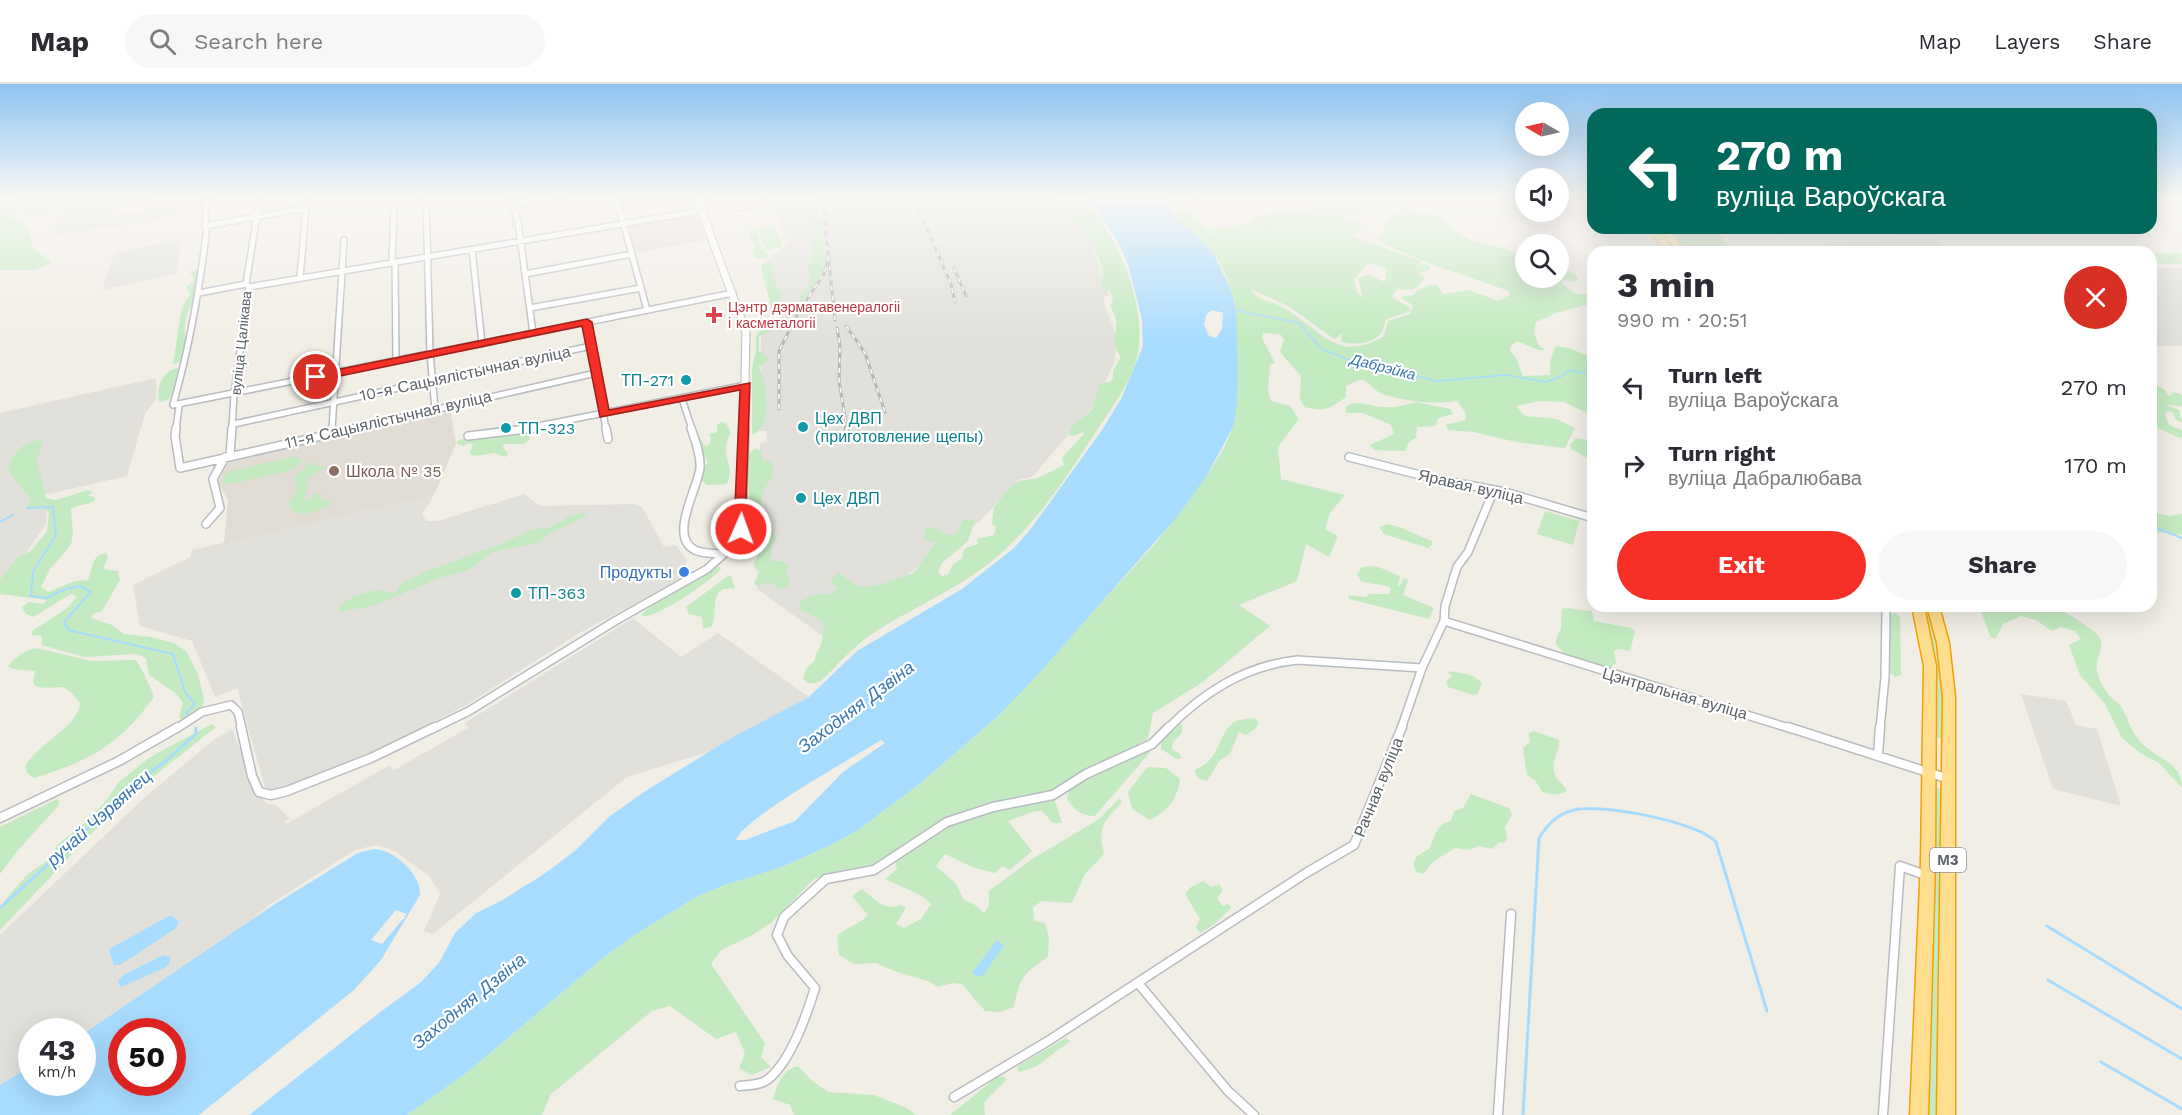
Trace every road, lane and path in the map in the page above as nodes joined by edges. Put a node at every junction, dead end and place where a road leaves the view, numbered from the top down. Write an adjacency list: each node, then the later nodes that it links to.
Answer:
1 (205, 244): 20 (street)
2 (254, 244): 18 (street, вуліца Цалікава)
3 (303, 244): 17 (street)
4 (344, 244): 15 (street)
5 (394, 244): 14 (street)
6 (428, 244): 13 (street)
7 (505, 244): 11 (street)
8 (519, 244): 16 (street)
9 (629, 244): 12 (street)
10 (716, 244): 21 (main road)
11 (472, 249): 13 (street); 26 (street)
12 (632, 254): 16 (street); 19 (street)
13 (428, 257): 14 (street); 28 (street)
14 (394, 262): 15 (street); 29 (street)
15 (342, 270): 17 (street); 30 (street)
16 (525, 274): 22 (street)
17 (300, 278): 18 (street)
18 (248, 285): 20 (street); 34 (street, вуліца Цалікава)
19 (641, 288): 22 (street); 23 (street)
20 (199, 293): 37 (street)
21 (733, 293): 23 (street); 33 (main road)
22 (531, 308): 25 (street)
23 (647, 310): 24 (street)
24 (587, 322): 25 (street); 27 (street)
25 (533, 333): 26 (street)
26 (482, 344): 28 (street)
27 (591, 345): 31 (street); 32 (street, 10-я Сацыялістычная вуліца)
28 (430, 353): 29 (street); 32 (street)
29 (396, 360): 30 (street)
30 (336, 373): 34 (street); 36 (street)
31 (596, 373): 38 (street, 11-я Сацыялістычная вуліца); 39 (street)
32 (434, 380): 36 (street, 10-я Сацыялістычная вуліца); 38 (street)
33 (746, 385): 35 (street); 49 (main road)
34 (234, 394): 37 (street); 40 (street, вуліца Цалікава)
35 (682, 399): 39 (street); 50 (street)
36 (334, 402): 40 (street, 10-я Сацыялістычная вуліца); 41 (street)
37 (176, 406): 44 (street, 11-я Сацыялістычная вуліца)
38 (435, 409): 41 (street, 11-я Сацыялістычная вуліца)
39 (604, 415): 42 (street); 43 (street)
40 (234, 424): 44 (street, вуліца Цалікава)
41 (332, 432): 44 (street, 11-я Сацыялістычная вуліца)
42 (468, 436)
43 (608, 439)
44 (227, 456): 48 (street, вуліца Цалікава)
45 (1349, 457): 46 (street, Яравая вуліца)
46 (1494, 490): 47 (street, Яравая вуліца); 54 (street, Рачная вуліца)
47 (1587, 516)
48 (206, 524)
49 (734, 545): 50 (street)
50 (722, 554): 59 (street)
51 (1886, 612): 56 (street)
52 (1919, 612): 57 (highway, М3)
53 (1935, 612): 58 (highway, М3)
54 (1444, 621): 55 (street, Рачная вуліца); 56 (street, Цэнтральная вуліца)
55 (1422, 668): 62 (street, Рачная вуліца); 63 (street)
56 (1878, 755): 57 (street, Цэнтральная вуліца)
57 (1930, 772): 58 (street, Цэнтральная вуліца); 60 (highway, М3)
58 (1949, 779): 69 (highway, М3)
59 (0, 818)
60 (1928, 876): 67 (street); 68 (highway, М3)
61 (1511, 914): 66 (street)
62 (1137, 983): 64 (street, Рачная вуліца); 65 (street)
63 (740, 1086)
64 (954, 1097)
65 (1254, 1115)
66 (1498, 1115)
67 (1883, 1115)
68 (1919, 1115)
69 (1946, 1115)

